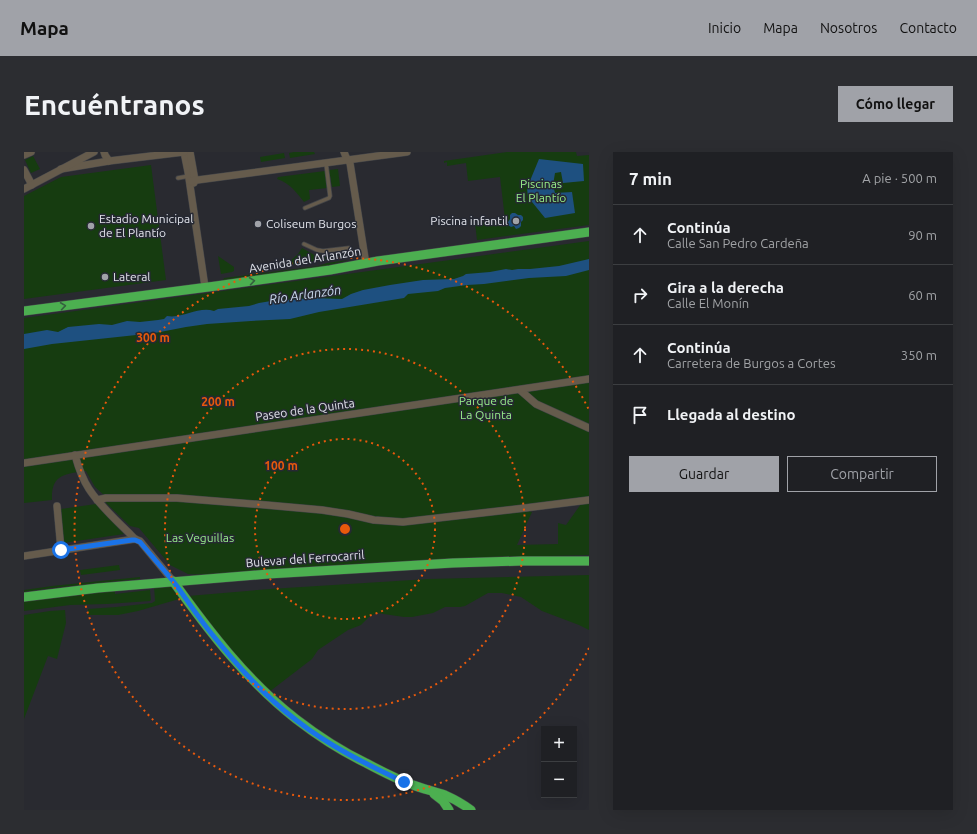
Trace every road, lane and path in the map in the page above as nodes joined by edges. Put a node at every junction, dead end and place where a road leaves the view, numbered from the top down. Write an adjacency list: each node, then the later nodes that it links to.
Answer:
1 (31, 152): 8 (street)
2 (94, 152): 12 (street)
3 (104, 152): 10 (street)
4 (184, 152): 10 (street); 15 (street)
5 (190, 152): 15 (street)
6 (344, 152): 9 (street)
7 (407, 152): 9 (street)
8 (24, 156)
9 (348, 160): 11 (street); 22 (street)
10 (109, 162): 12 (street)
11 (326, 163): 15 (street); 18 (lane)
12 (61, 169): 16 (street)
13 (24, 170): 16 (street)
14 (178, 178): 15 (lane)
15 (191, 179): 23 (street)
16 (32, 184): 17 (street)
17 (24, 189)
18 (305, 208)
19 (589, 232): 22 (street, Avenida del Arlanzón)
20 (304, 244): 21 (lane)
21 (349, 248)
22 (366, 260): 23 (street, Avenida del Arlanzón, one-way to 22)
23 (205, 287): 24 (street, Avenida del Arlanzón, one-way to 23)
24 (24, 311)
25 (589, 379): 26 (street, Paseo de la Quinta)
26 (520, 390): 27 (street); 28 (street, Paseo de la Quinta)
27 (589, 428)
28 (75, 455): 29 (street, Paseo de la Quinta); 30 (street)
29 (24, 463)
30 (98, 500): 31 (street); 33 (street)
31 (589, 500)
32 (57, 506): 34 (street)
33 (135, 540): 34 (street); 37 (street)
34 (61, 550): 35 (street)
35 (24, 556)
36 (589, 561): 37 (street, Bulevar del Ferrocarril)
37 (173, 581): 38 (street, Bulevar del Ferrocarril); 39 (street)
38 (24, 597)
39 (424, 788): 40 (street); 41 (street)
40 (449, 810)
41 (471, 810)

